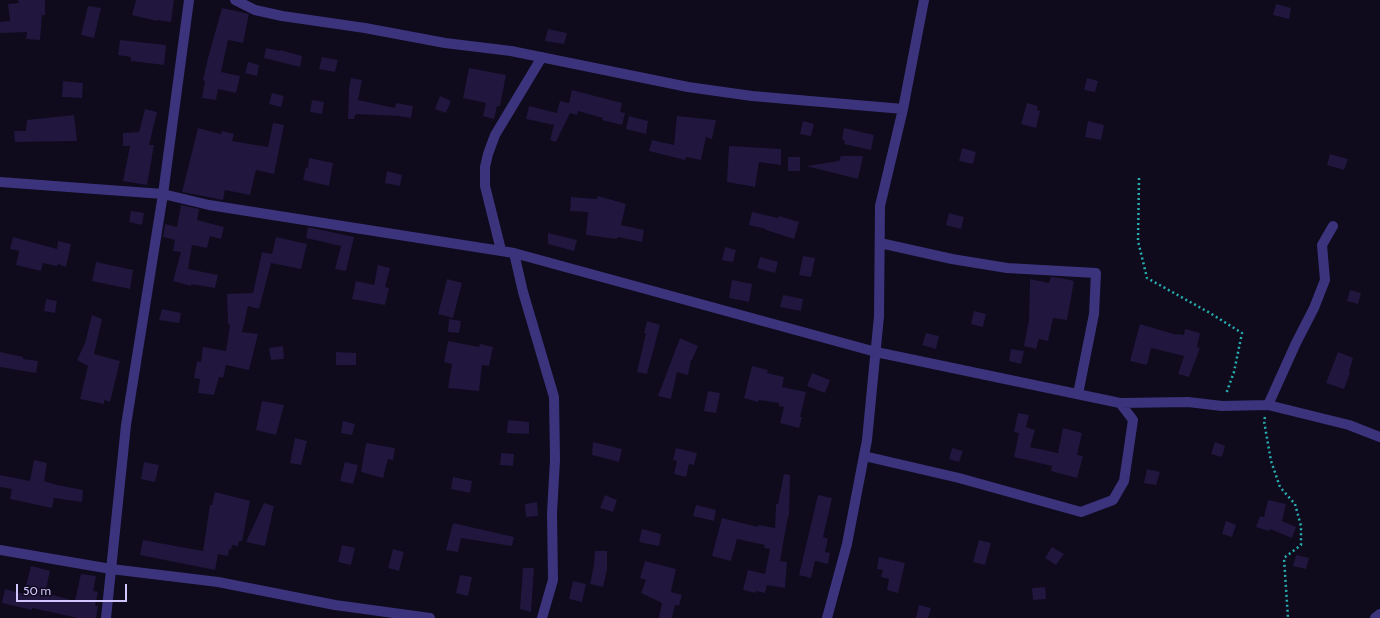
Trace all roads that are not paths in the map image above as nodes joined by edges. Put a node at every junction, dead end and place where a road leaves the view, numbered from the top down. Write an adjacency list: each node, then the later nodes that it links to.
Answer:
1 (188, 0): 7 (street)
2 (235, 0): 4 (street)
3 (924, 0): 5 (street)
4 (542, 57): 5 (street); 10 (street)
5 (903, 109): 9 (street)
6 (0, 182): 7 (street)
7 (163, 194): 10 (street); 19 (street)
8 (1333, 226): 15 (street)
9 (880, 243): 12 (street); 13 (street)
10 (501, 250): 11 (street)
11 (514, 252): 12 (street); 23 (street)
12 (876, 352): 13 (street); 17 (street)
13 (1078, 394): 14 (street)
14 (1120, 403): 15 (street); 17 (street)
15 (1268, 405): 16 (street)
16 (1380, 437)
17 (864, 456): 24 (street)
18 (0, 550): 19 (street)
19 (111, 569): 21 (street); 22 (street)
20 (1380, 614): 25 (street)
21 (106, 618)
22 (430, 618)
23 (542, 618)
24 (827, 618)
25 (1375, 618)

